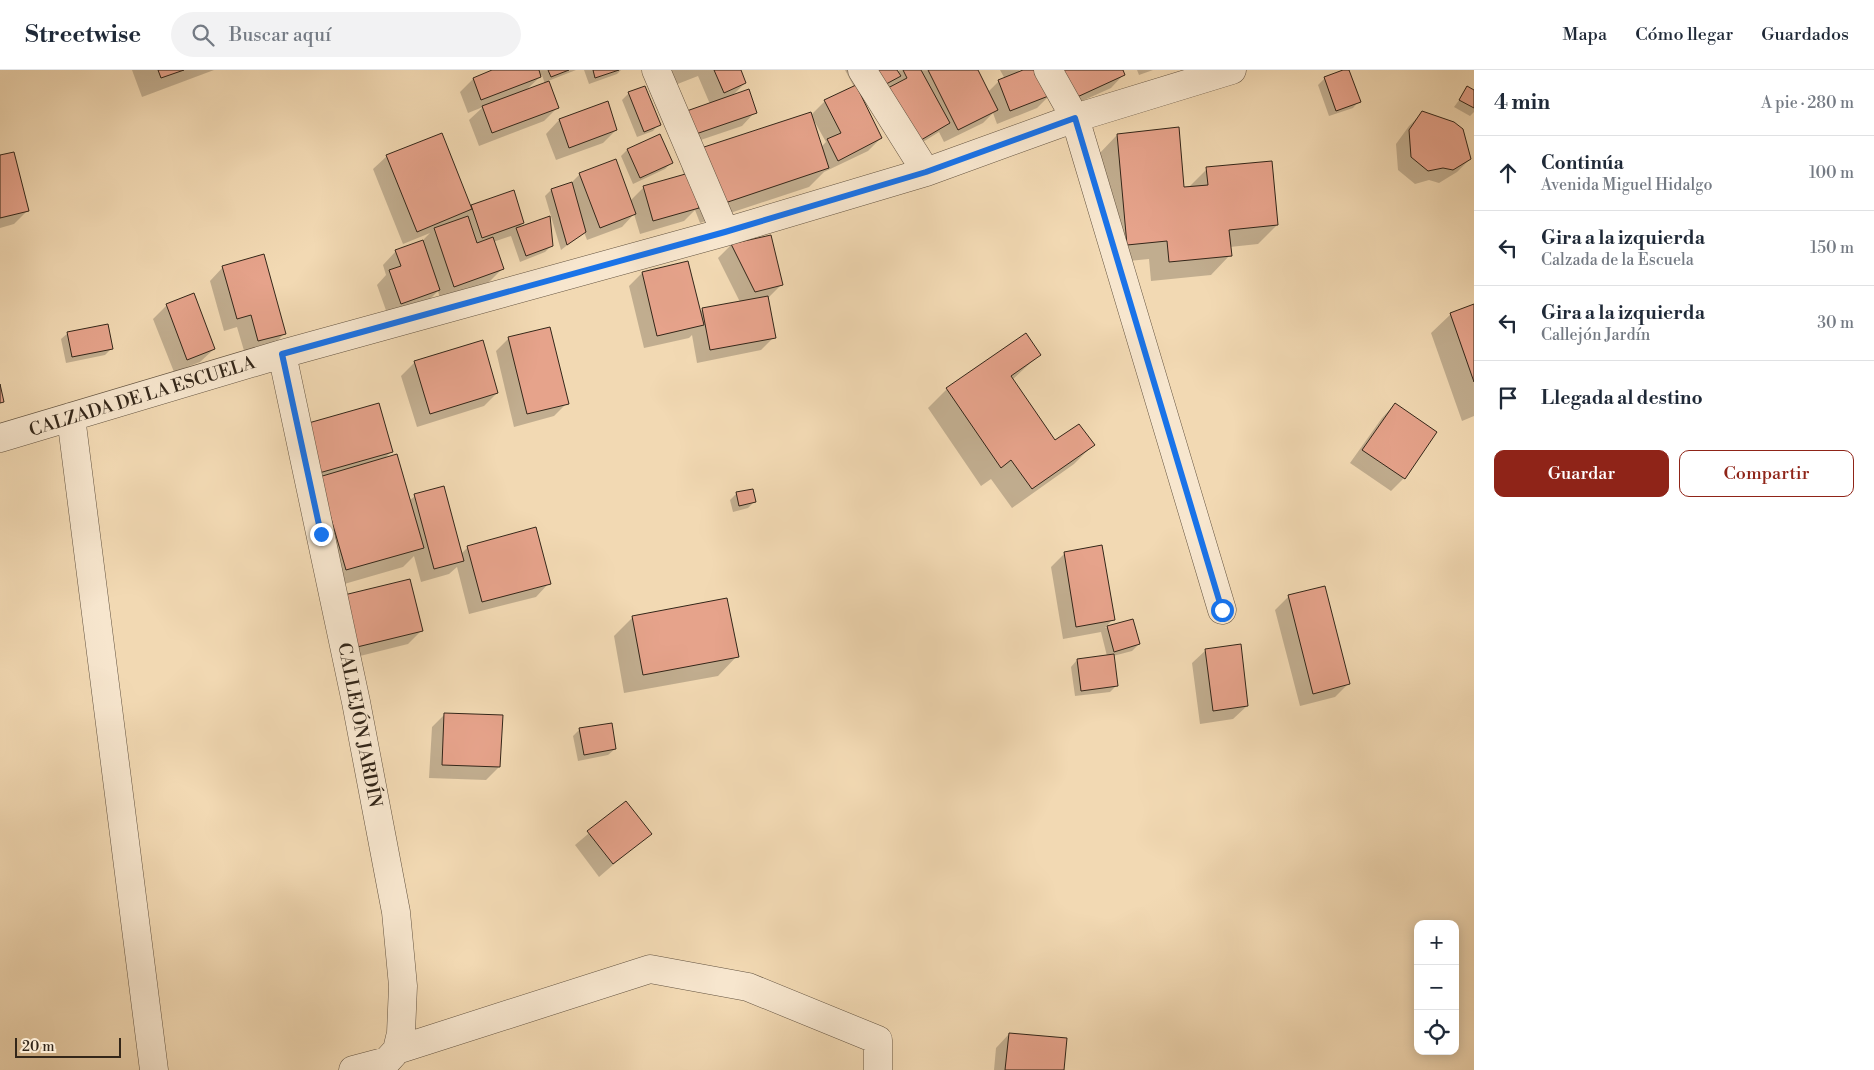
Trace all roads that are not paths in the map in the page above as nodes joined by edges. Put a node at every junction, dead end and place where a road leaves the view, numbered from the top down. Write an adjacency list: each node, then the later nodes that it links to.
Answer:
1 (656, 70): 7 (street)
2 (862, 70): 6 (street)
3 (1048, 70): 5 (street)
4 (1232, 70): 5 (street, CALZADA DE LA ESCUELA)
5 (1075, 118): 6 (street, CALZADA DE LA ESCUELA); 11 (street)
6 (926, 172): 7 (street, CALZADA DE LA ESCUELA)
7 (725, 232): 8 (street, CALZADA DE LA ESCUELA)
8 (282, 354): 9 (street, CALZADA DE LA ESCUELA); 12 (street, CALLEJÓN JARDÍN)
9 (71, 417): 10 (street, CALZADA DE LA ESCUELA); 13 (street)
10 (0, 438)
11 (1222, 610)
12 (398, 1050): 14 (street); 15 (street)
13 (154, 1070)
14 (353, 1070)
15 (878, 1070)

